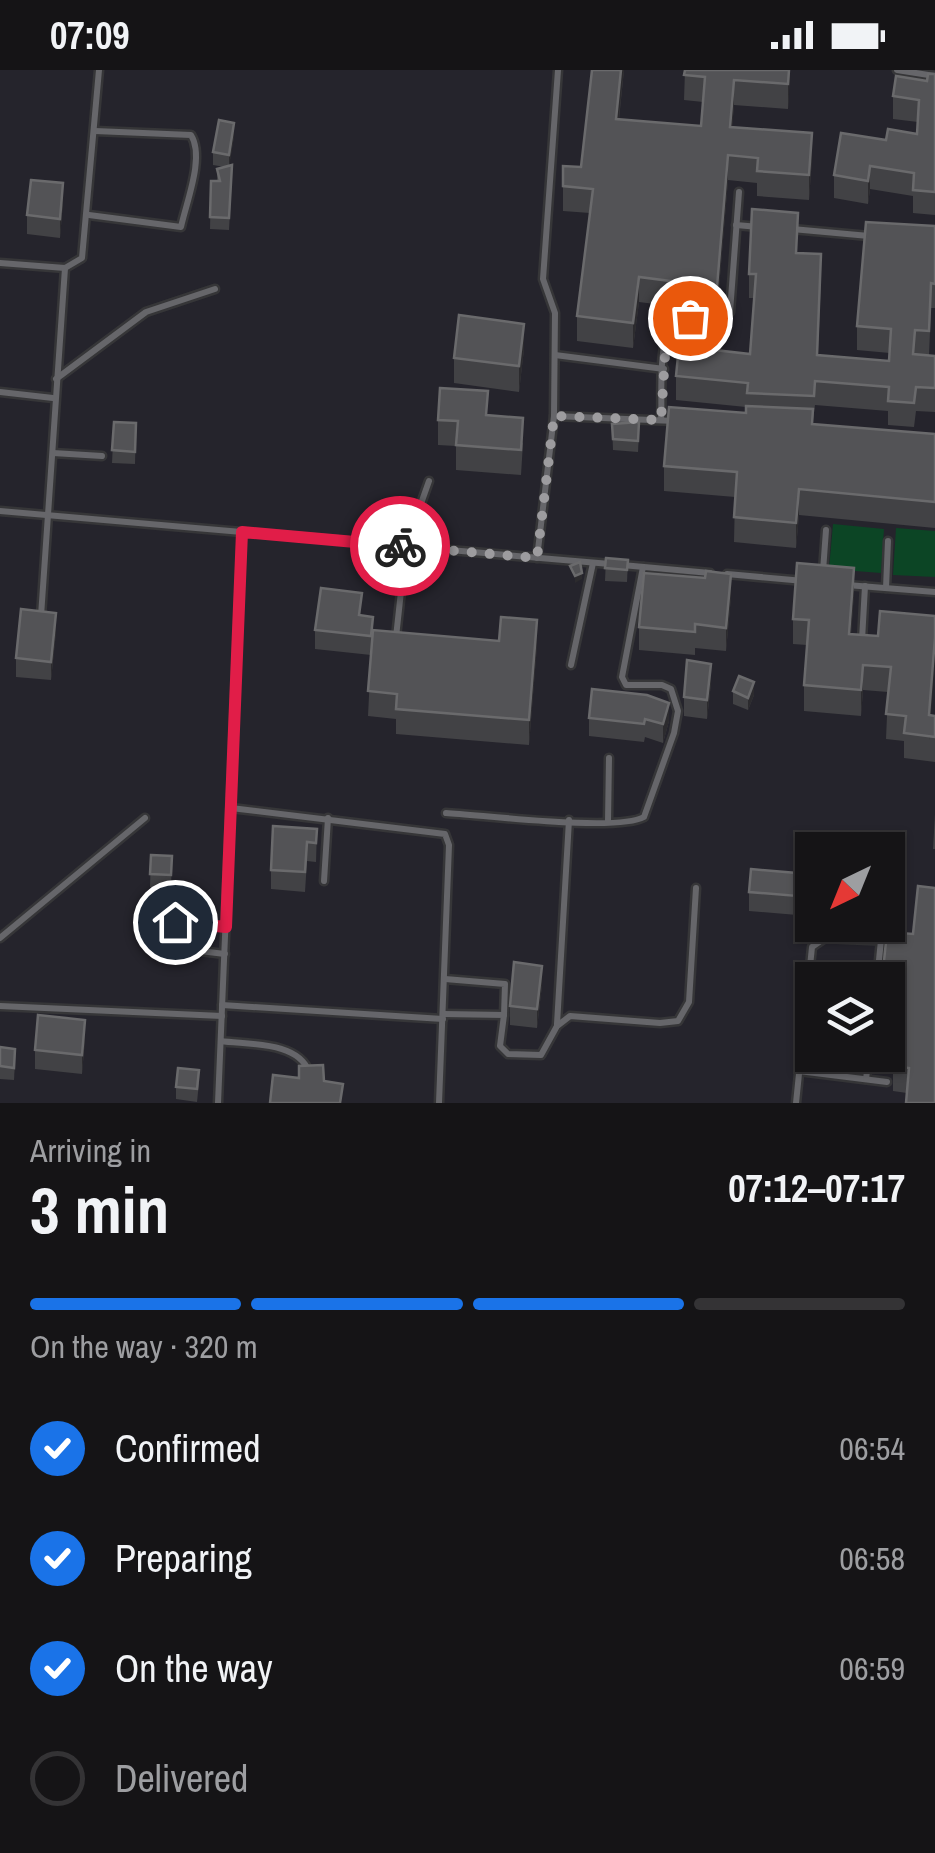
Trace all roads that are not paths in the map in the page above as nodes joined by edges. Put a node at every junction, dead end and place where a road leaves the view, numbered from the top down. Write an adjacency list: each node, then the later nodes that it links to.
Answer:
1 (100, 70): 5 (lane)
2 (558, 70): 13 (lane)
3 (897, 70): 4 (lane)
4 (935, 76)
5 (95, 131): 7 (lane); 7 (lane)
6 (738, 192): 8 (lane)
7 (89, 215): 11 (lane)
8 (736, 225): 9 (lane); 14 (lane)
9 (880, 237)
10 (0, 262): 11 (lane)
11 (65, 268): 15 (lane)
12 (215, 289): 15 (lane)
13 (555, 355): 14 (lane); 18 (lane)
14 (664, 369): 19 (lane)
15 (55, 380): 17 (lane)
16 (0, 392): 17 (lane)
17 (53, 398): 21 (lane)
18 (554, 416): 19 (lane); 30 (lane)
19 (661, 420): 20 (lane)
20 (694, 423)
21 (53, 454): 22 (lane); 25 (lane)
22 (102, 456)
23 (428, 481): 29 (lane)
24 (0, 511): 25 (lane)
25 (50, 515): 27 (lane); 37 (lane)
26 (826, 530): 32 (lane)
27 (242, 532): 29 (lane); 42 (lane)
28 (888, 541): 35 (lane)
29 (406, 546): 30 (lane); 38 (lane)
30 (537, 558): 31 (lane)
31 (593, 562): 32 (lane); 40 (lane)
32 (644, 567): 47 (lane)
33 (836, 584): 34 (lane)
34 (865, 586): 35 (lane); 39 (lane)
35 (886, 588): 36 (lane)
36 (935, 592)
37 (40, 616)
38 (396, 638)
39 (861, 652)
40 (571, 664)
41 (609, 758): 47 (lane)
42 (230, 808): 45 (lane); 51 (lane)
43 (446, 812): 46 (lane)
44 (144, 818): 52 (lane)
45 (328, 818): 48 (lane); 55 (lane)
46 (569, 820): 47 (lane); 61 (lane)
47 (608, 821)
48 (324, 881)
49 (696, 888): 61 (lane)
50 (175, 922): 51 (lane)
51 (226, 927): 54 (lane)
52 (0, 938)
53 (175, 948): 54 (lane)
54 (224, 954): 56 (lane)
55 (445, 979): 58 (lane); 60 (lane)
56 (222, 1005): 59 (lane); 60 (lane)
57 (0, 1006): 59 (lane)
58 (504, 1015): 60 (lane); 61 (lane)
59 (222, 1016): 62 (lane)
60 (443, 1016): 70 (lane)
61 (558, 1026)
62 (221, 1042): 66 (lane); 69 (lane)
63 (798, 1072): 71 (lane)
64 (806, 1072): 67 (lane)
65 (867, 1072): 67 (lane)
66 (312, 1079)
67 (866, 1080): 68 (lane)
68 (887, 1082)
69 (218, 1103)
70 (440, 1103)
71 (796, 1103)

